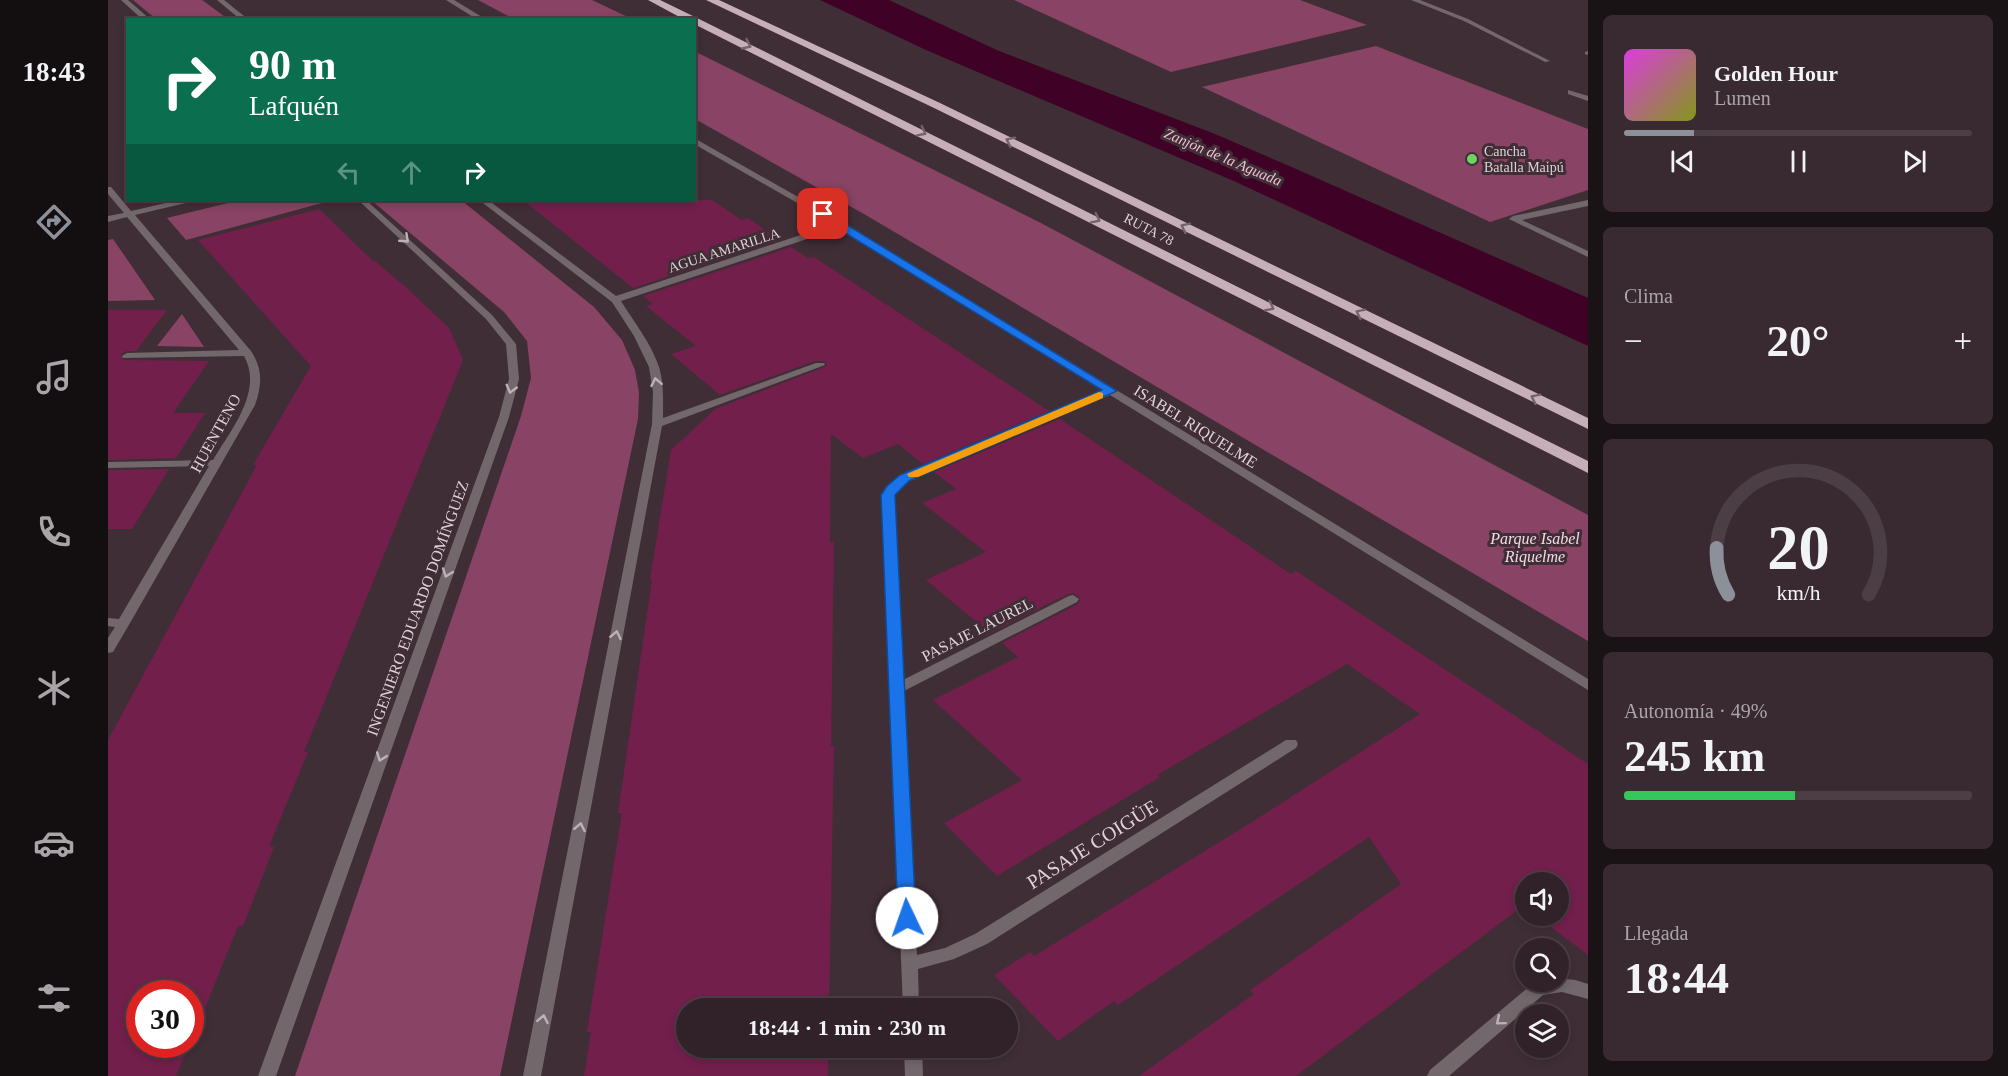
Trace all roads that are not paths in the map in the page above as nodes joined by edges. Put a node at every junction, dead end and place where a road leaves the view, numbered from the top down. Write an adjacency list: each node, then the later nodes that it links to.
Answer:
1 (124, 0): 7 (street)
2 (220, 0): 8 (street)
3 (449, 0): 9 (street)
4 (653, 0): 10 (highway, RUTA 78)
5 (711, 0): 31 (highway, RUTA 78, one-way to 5)
6 (1413, 0): 12 (street)
7 (146, 18)
8 (243, 18)
9 (480, 18)
10 (690, 18)
11 (696, 21): 34 (highway, RUTA 78, one-way to 34)
12 (1547, 61)
13 (1571, 92): 14 (street)
14 (1588, 99)
15 (696, 141): 23 (street, ISABEL RIQUELME)
16 (108, 189): 21 (street, HUENTENO)
17 (183, 201): 21 (street)
18 (363, 201): 46 (street, INGENIERO EDUARDO DOMÍNGUEZ, one-way to 46)
19 (484, 201): 25 (street)
20 (1588, 203): 24 (street)
21 (129, 214): 22 (street); 26 (street, HUENTENO)
22 (108, 219)
23 (841, 225): 25 (street, AGUA AMARILLA); 29 (street, ISABEL RIQUELME)
24 (1588, 254)
25 (615, 300): 30 (street, one-way to 25)
26 (248, 353): 27 (street); 32 (street, HUENTENO)
27 (127, 356)
28 (820, 365): 30 (street)
29 (1111, 391): 39 (street, ISABEL RIQUELME); 40 (street)
30 (657, 424): 47 (street, one-way to 30)
31 (1588, 424)
32 (215, 463): 33 (street); 37 (street, HUENTENO)
33 (108, 465)
34 (1588, 468)
35 (1073, 599): 40 (street, PASAJE LAUREL)
36 (108, 622): 37 (street)
37 (124, 623): 38 (street, HUENTENO)
38 (108, 649)
39 (1588, 684)
40 (896, 689): 42 (street)
41 (1291, 744): 42 (street, PASAJE COIGÜE)
42 (909, 964): 44 (street)
43 (1588, 992): 49 (street, one-way to 49)
44 (911, 998)
45 (913, 1058): 48 (street)
46 (267, 1076)
47 (532, 1076)
48 (914, 1076)
49 (1436, 1076)

